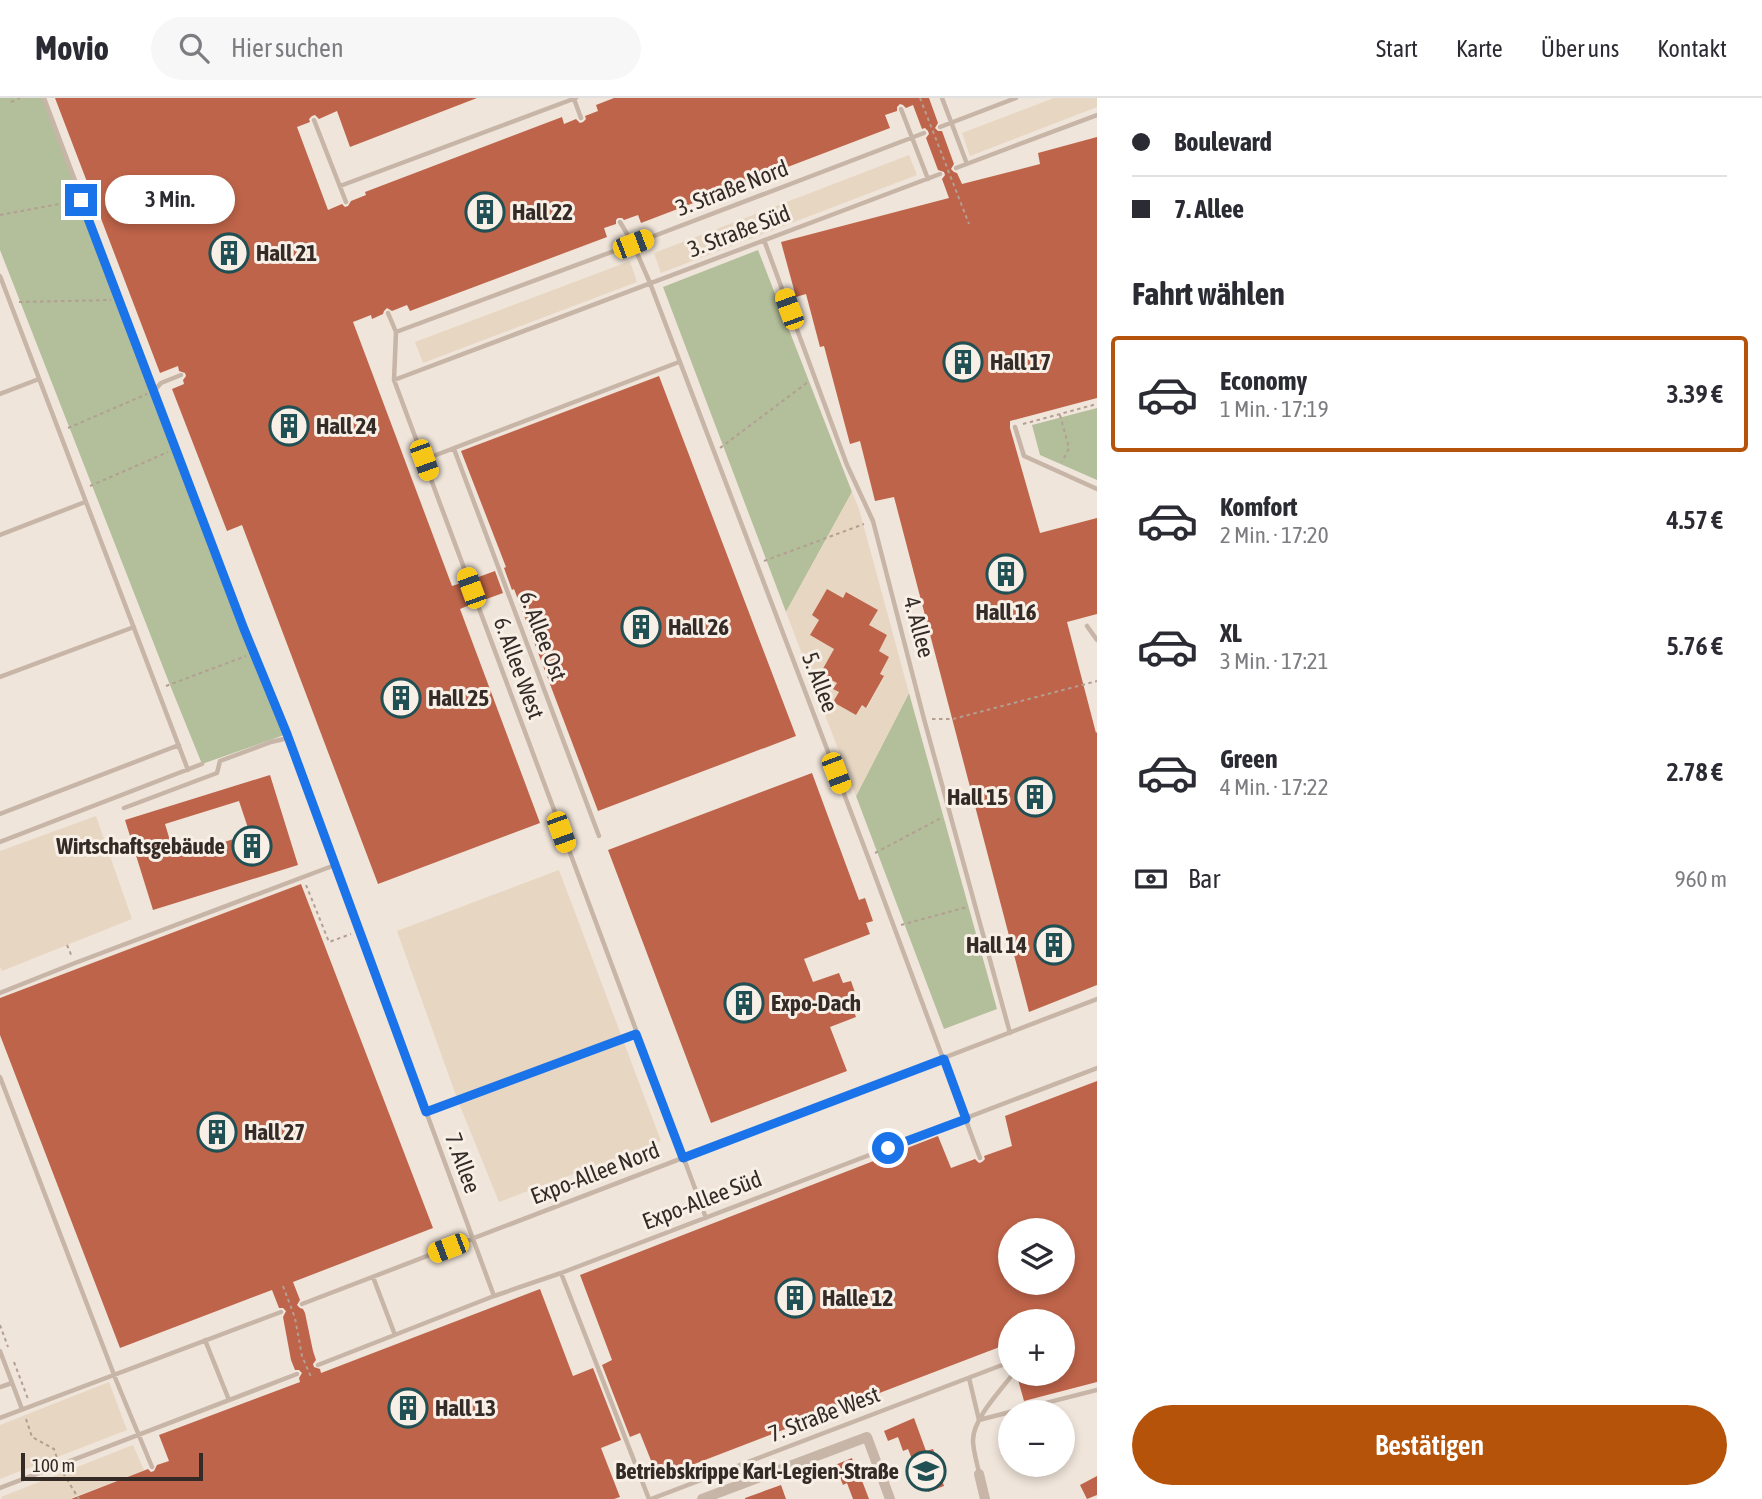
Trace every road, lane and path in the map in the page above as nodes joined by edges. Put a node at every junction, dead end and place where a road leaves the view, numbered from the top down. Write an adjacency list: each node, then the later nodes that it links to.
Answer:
1 (20, 98): 7 (path)
2 (44, 98): 21 (lane, 7. Allee)
3 (575, 98): 10 (lane); 20 (lane)
4 (920, 98): 25 (path, bridge)
5 (942, 98): 12 (lane)
6 (1016, 98): 12 (lane)
7 (11, 102)
8 (901, 109): 15 (lane)
9 (1097, 115): 16 (lane)
10 (581, 117)
11 (314, 120): 20 (lane)
12 (951, 123): 13 (lane); 16 (lane)
13 (940, 127)
14 (924, 133): 15 (lane, 3. Straße Nord)
15 (912, 138): 19 (lane); 27 (lane, 3. Straße Nord)
16 (967, 164): 17 (lane)
17 (956, 168)
18 (940, 174): 19 (lane, 3. Straße Süd)
19 (928, 179): 26 (lane, 3. Straße Süd)
20 (340, 186): 22 (lane)
21 (81, 200): 23 (path); 30 (lane, 7. Allee)
22 (346, 202)
23 (0, 215)
24 (620, 222): 27 (lane, 5. Allee)
25 (969, 224)
26 (764, 240): 29 (lane, 3. Straße Süd); 36 (lane, 4. Allee)
27 (633, 244): 29 (lane, 5. Allee); 33 (lane, 3. Straße Nord)
28 (0, 276): 31 (lane)
29 (650, 284): 34 (lane, 5. Allee); 38 (lane, 3. Straße Süd)
30 (119, 300): 31 (path); 39 (lane, 7. Allee)
31 (10, 302): 37 (lane)
32 (388, 313): 33 (lane)
33 (396, 332): 38 (lane)
34 (679, 362): 46 (lane); 47 (lane, 5. Allee)
35 (181, 375): 39 (lane)
36 (814, 377): 47 (path); 53 (lane, 4. Allee)
37 (39, 379): 40 (lane); 44 (lane)
38 (394, 380): 48 (lane, 6. Allee West)
39 (154, 391): 44 (path); 45 (lane, 7. Allee)
40 (0, 394)
41 (1097, 404): 42 (path)
42 (1060, 414): 43 (path); 49 (path)
43 (1015, 426): 49 (lane)
44 (59, 431): 51 (lane)
45 (176, 449): 51 (path); 59 (lane, 7. Allee)
46 (454, 449): 48 (lane); 71 (lane, 6. Allee Ost)
47 (714, 453): 55 (lane, 5. Allee)
48 (424, 460): 84 (lane, 6. Allee West)
49 (1057, 471): 50 (lane)
50 (1097, 489)
51 (81, 490): 52 (lane)
52 (85, 502): 54 (lane); 57 (lane)
53 (873, 521): 55 (path); 63 (lane, 4. Allee)
54 (0, 535)
55 (756, 564): 73 (lane, 5. Allee)
56 (1087, 626): 58 (lane)
57 (134, 627): 60 (lane); 62 (lane)
58 (1097, 640)
59 (253, 653): 62 (path); 64 (lane, 7. Allee)
60 (0, 677)
61 (1097, 681): 63 (path)
62 (158, 690): 65 (lane)
63 (924, 719): 69 (lane, 4. Allee)
64 (288, 738): 68 (lane); 74 (lane, 7. Allee)
65 (179, 744): 67 (lane); 70 (lane)
66 (202, 764): 67 (lane)
67 (188, 770): 72 (lane)
68 (124, 808)
69 (950, 813): 73 (path); 76 (lane, 4. Allee)
70 (0, 814)
71 (600, 836)
72 (0, 842)
73 (868, 857): 77 (lane, 5. Allee)
74 (335, 865): 75 (lane); 78 (lane, 7. Allee)
75 (302, 876): 79 (path); 81 (lane)
76 (975, 904): 77 (path); 83 (lane, 4. Allee)
77 (893, 927): 85 (lane, 5. Allee)
78 (359, 931): 79 (path); 88 (lane, 7. Allee)
79 (329, 942): 80 (path)
80 (325, 943)
81 (0, 993)
82 (1097, 999): 83 (lane, Expo-Allee Nord)
83 (1010, 1033): 85 (lane, Expo-Allee Nord)
84 (636, 1034): 88 (lane); 91 (lane, 6. Allee West)
85 (944, 1059): 89 (lane, 5. Allee); 91 (lane, Expo-Allee Nord)
86 (1097, 1068): 89 (lane, Expo-Allee Süd)
87 (0, 1077): 109 (lane)
88 (426, 1112): 93 (lane, 7. Allee)
89 (966, 1119): 90 (lane, 5. Allee); 92 (lane, Expo-Allee Süd)
90 (980, 1157)
91 (683, 1158): 92 (lane, 6. Allee West); 93 (lane, Expo-Allee Nord)
92 (706, 1218): 94 (lane, Expo-Allee Süd)
93 (473, 1239): 95 (lane, Expo-Allee Nord); 97 (lane, 7. Allee)
94 (561, 1273): 97 (lane, Expo-Allee Süd); 129 (lane)
95 (373, 1277): 98 (lane, Expo-Allee Nord); 101 (lane)
96 (283, 1286): 110 (path)
97 (495, 1296): 101 (lane, Expo-Allee Süd)
98 (302, 1304)
99 (281, 1312): 102 (lane)
100 (0, 1325): 103 (path)
101 (395, 1335): 106 (lane, Expo-Allee Süd)
102 (205, 1340): 109 (lane); 116 (lane)
103 (9, 1348)
104 (0, 1351): 112 (lane)
105 (13, 1360): 118 (path)
106 (318, 1365)
107 (998, 1367): 111 (lane, 7. Straße West)
108 (297, 1374): 116 (lane)
109 (114, 1375): 118 (lane); 123 (lane)
110 (311, 1377)
111 (969, 1378): 122 (lane); 129 (lane, 7. Straße West)
112 (12, 1383): 114 (lane); 119 (lane)
113 (1004, 1386): 122 (lane)
114 (0, 1387)
115 (1097, 1390): 117 (lane)
116 (229, 1400): 123 (lane)
117 (1057, 1400)
118 (31, 1406): 119 (lane)
119 (22, 1410): 121 (lane); 124 (path)
120 (998, 1415): 122 (lane)
121 (0, 1418)
122 (979, 1420): 126 (lane)
123 (138, 1436): 124 (lane); 125 (lane)
124 (60, 1465): 127 (lane); 128 (path)
125 (152, 1467)
126 (979, 1474): 132 (street)
127 (0, 1488)
128 (79, 1499)
129 (650, 1499)
130 (702, 1499): 131 (street)
131 (890, 1499)
132 (985, 1499)

